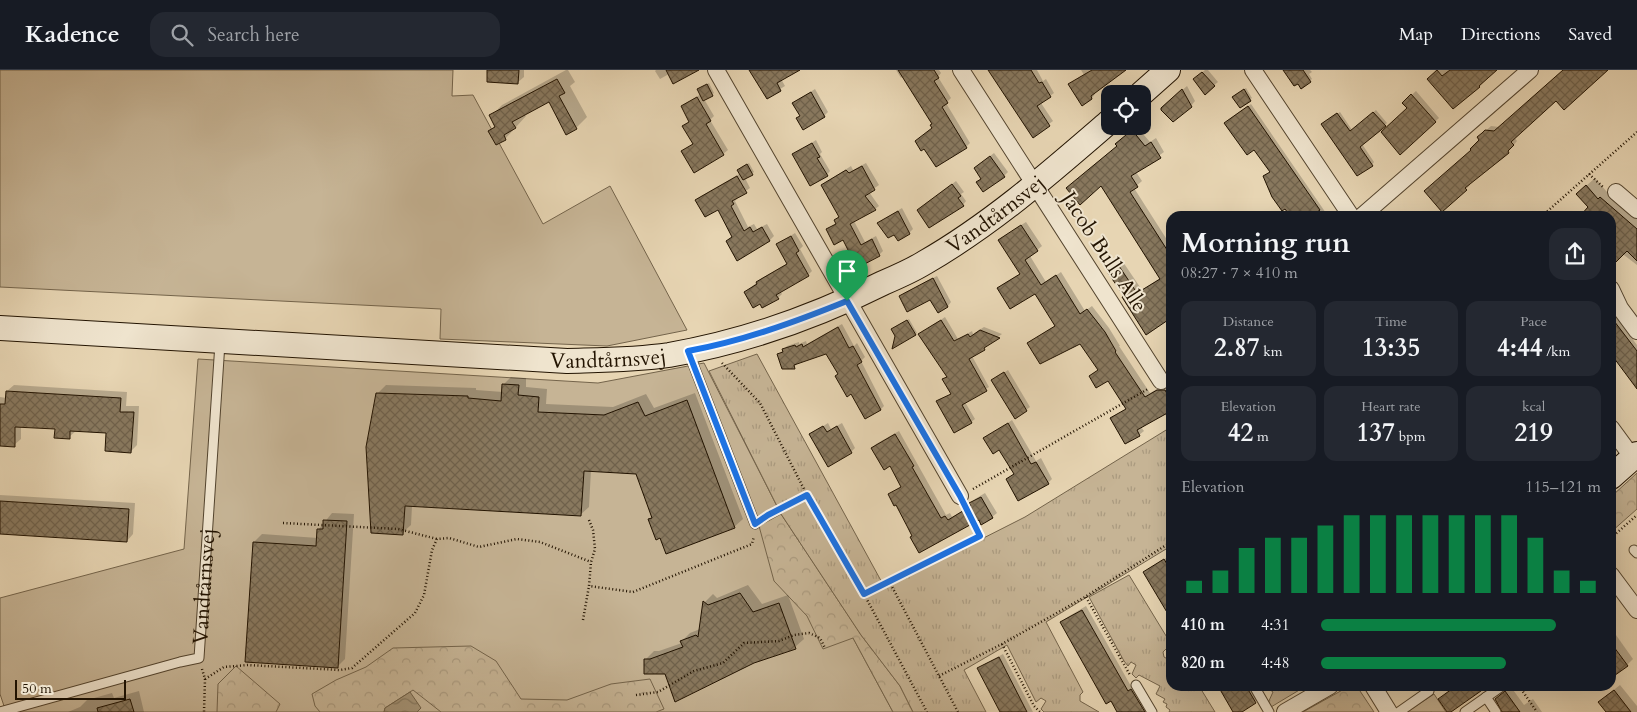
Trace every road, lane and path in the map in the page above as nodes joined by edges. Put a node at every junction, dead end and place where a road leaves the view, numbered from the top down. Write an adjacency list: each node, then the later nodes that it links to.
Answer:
1 (716, 70): 16 (street)
2 (962, 70): 9 (street, Jacob Bulls Alle)
3 (1168, 70): 6 (street)
4 (1253, 70): 12 (street)
5 (1530, 70): 13 (street)
6 (1151, 85)
7 (1101, 128): 9 (street, Vandtårnsvej)
8 (1637, 132): 14 (path)
9 (1036, 185): 16 (street, Vandtårnsvej); 22 (street, Jacob Bulls Alle)
10 (1616, 192): 11 (street)
11 (1637, 210)
12 (1348, 211)
13 (1368, 211)
14 (1548, 211)
15 (1616, 300): 18 (street)
16 (847, 301): 20 (street, Vandtårnsvej); 27 (street)
17 (0, 328): 19 (street, Vandtårnsvej)
18 (1637, 331)
19 (220, 340): 21 (street, Vandtårnsvej); 45 (lane, Vandtårnsvej)
20 (712, 347): 21 (street, Vandtårnsvej); 26 (path)
21 (688, 351): 31 (lane)
22 (1161, 381): 27 (path)
23 (1616, 434): 24 (street)
24 (1635, 456): 25 (street)
25 (1616, 473)
26 (807, 495): 31 (path); 39 (path)
27 (960, 496): 37 (path)
28 (1637, 515): 32 (path)
29 (589, 520): 35 (path)
30 (283, 523): 33 (path)
31 (755, 524): 38 (path)
32 (1616, 534)
33 (437, 539): 35 (path); 47 (path)
34 (1166, 547): 40 (path)
35 (591, 562): 38 (path)
36 (1616, 580): 41 (street)
37 (889, 581): 39 (path); 46 (path)
38 (589, 586): 42 (path)
39 (864, 594): 59 (path)
40 (1085, 597): 43 (path); 48 (path)
41 (1634, 601)
42 (583, 620)
43 (1002, 644): 46 (path); 61 (path)
44 (825, 648): 55 (path)
45 (199, 658): 47 (path); 57 (lane, Vandtårnsvej)
46 (939, 676): 60 (path)
47 (205, 679): 58 (path)
48 (1136, 685): 62 (lane)
49 (1257, 691): 63 (lane)
50 (1321, 691): 64 (street)
51 (1376, 691): 65 (street)
52 (1429, 691): 66 (lane)
53 (1495, 691): 56 (lane)
54 (1522, 691): 69 (path)
55 (636, 695)
56 (1486, 697): 67 (lane); 68 (lane)
57 (0, 712)
58 (204, 712)
59 (927, 712)
60 (958, 712)
61 (1040, 712)
62 (1152, 712)
63 (1269, 712)
64 (1285, 712)
65 (1389, 712)
66 (1399, 712)
67 (1465, 712)
68 (1496, 712)
69 (1537, 712)

